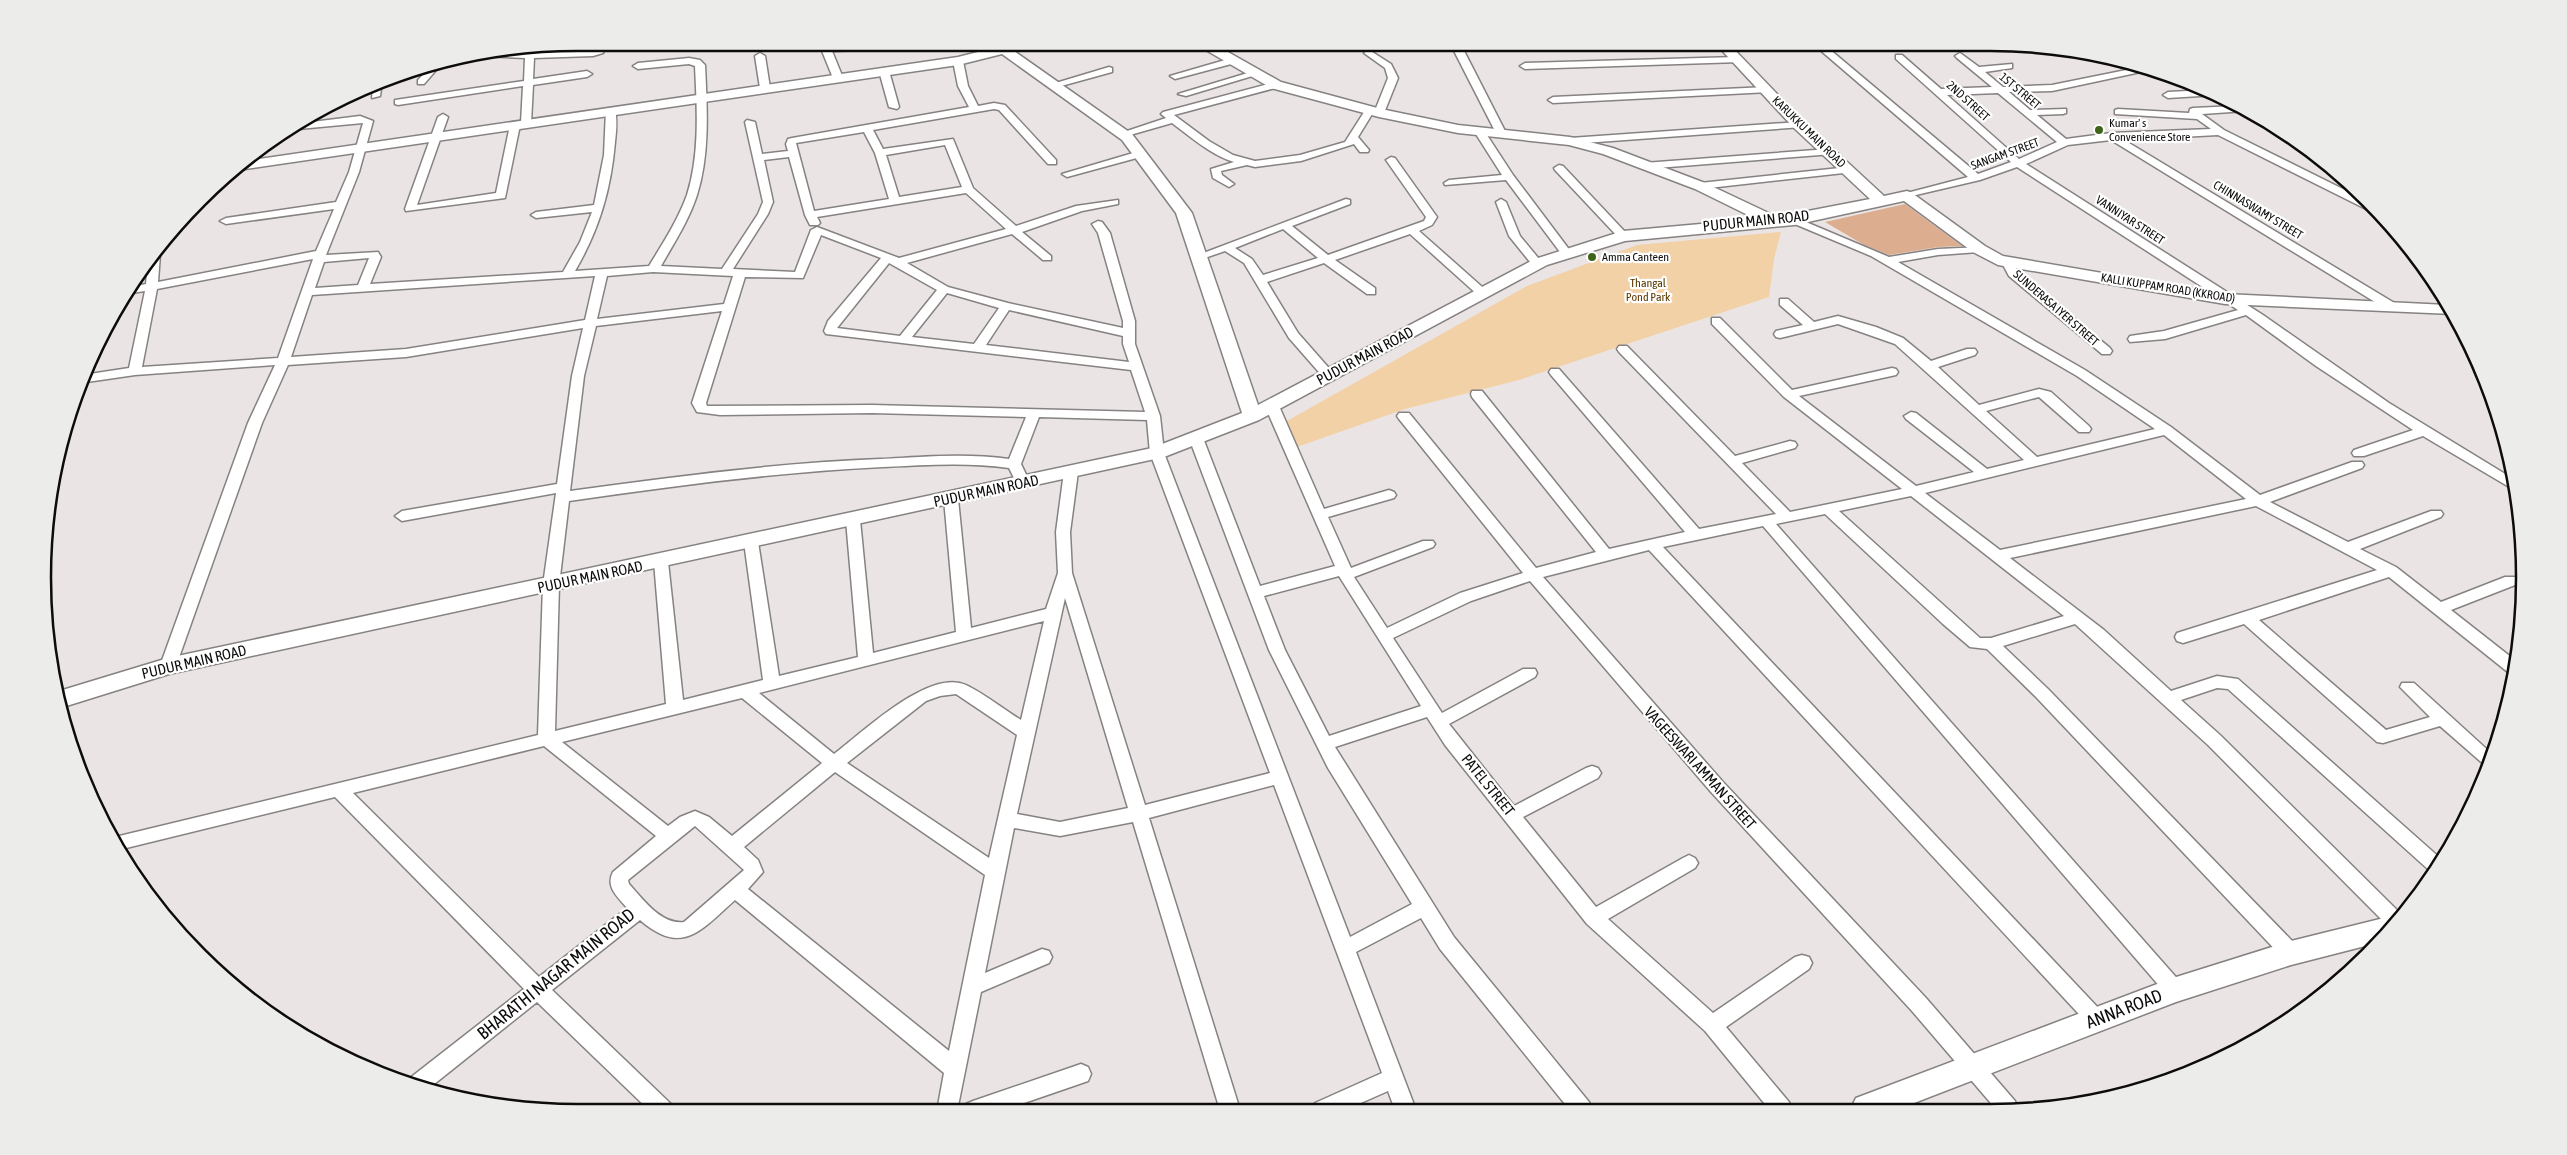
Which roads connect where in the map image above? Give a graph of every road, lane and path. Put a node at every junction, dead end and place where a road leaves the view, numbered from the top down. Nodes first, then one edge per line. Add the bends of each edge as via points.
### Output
1 (600, 51) edge
2 (827, 51) edge
3 (1000, 51) edge
4 (1005, 51) edge
5 (1217, 51) edge
6 (1460, 51) edge
7 (1729, 51) edge
8 (1828, 51) edge
9 (1368, 53) dead end
10 (530, 54) joint
11 (760, 56) dead end
12 (1960, 56) dead end
13 (1899, 57) dead end
14 (1737, 60) junction
15 (958, 61) junction
16 (1232, 61) junction
17 (638, 66) dead end
18 (1525, 66) dead end
19 (2009, 66) dead end
20 (1109, 70) dead end
21 (1976, 70) junction
22 (2130, 70) edge
23 (884, 71) junction
24 (430, 72) edge
25 (588, 74) dead end
26 (1254, 74) junction
27 (1175, 76) dead end
28 (838, 78) junction
29 (421, 82) dead end
30 (526, 82) junction
31 (1054, 85) junction
32 (1276, 85) junction
33 (765, 88) junction
34 (1766, 90) junction
35 (2000, 90) junction
36 (377, 91) edge
37 (1939, 92) junction
38 (2196, 93) edge
39 (1183, 94) dead end
40 (376, 96) dead end
41 (702, 97) junction
42 (1553, 100) dead end
43 (398, 102) dead end
44 (894, 107) dead end
45 (975, 109) junction
46 (611, 110) junction
47 (2230, 110) edge
48 (2063, 111) dead end
49 (1374, 112) junction
50 (2118, 112) dead end
51 (2027, 113) junction
52 (2196, 113) junction
53 (443, 117) dead end
54 (1174, 120) junction
55 (750, 122) dead end
56 (522, 124) junction
57 (1799, 125) junction
58 (308, 126) edge
59 (867, 128) junction
60 (1479, 131) junction
61 (2220, 132) junction
62 (1501, 133) junction
63 (1123, 134) junction
64 (438, 136) junction
65 (2111, 136) junction
66 (1354, 138) junction
67 (1570, 141) junction
68 (2064, 143) junction
69 (361, 148) junction
70 (1364, 150) dead end
71 (1829, 152) junction
72 (794, 153) junction
73 (880, 153) junction
74 (1140, 154) junction
75 (758, 158) junction
76 (1391, 160) dead end
77 (1052, 162) dead end
78 (1247, 162) junction
79 (252, 164) edge
80 (2019, 164) junction
81 (1644, 166) junction
82 (1559, 168) dead end
83 (1849, 170) junction
84 (1067, 174) dead end
85 (1509, 177) junction
86 (1976, 178) junction
87 (1450, 183) dead end
88 (1229, 184) dead end
89 (1700, 186) junction
90 (968, 189) junction
91 (1907, 196) junction
92 (2357, 200) edge
93 (894, 201) junction
94 (1881, 201) junction
95 (1114, 202) dead end
96 (1346, 202) dead end
97 (1501, 202) dead end
98 (340, 206) junction
99 (598, 208) junction
100 (536, 215) dead end
101 (810, 215) junction
102 (1794, 220) junction
103 (226, 221) dead end
104 (1772, 221) junction
105 (1098, 224) dead end
106 (1284, 225) junction
107 (817, 230) junction
108 (1016, 230) junction
109 (1412, 230) junction
110 (1624, 236) junction
111 (1226, 247) junction
112 (1979, 250) junction
113 (1567, 254) junction
114 (320, 256) junction
115 (1199, 257) junction
116 (1047, 258) dead end
117 (1326, 259) junction
118 (894, 260) junction
119 (1887, 261) junction
120 (2008, 263) junction
121 (1538, 264) junction
122 (153, 266) edge
123 (653, 269) junction
124 (726, 271) junction
125 (602, 273) junction
126 (740, 273) junction
127 (567, 274) junction
128 (1260, 280) junction
129 (152, 286) junction
130 (944, 289) junction
131 (137, 290) edge
132 (362, 290) junction
133 (1371, 291) dead end
134 (307, 292) junction
135 (1483, 293) junction
136 (2225, 298) junction
137 (1784, 302) dead end
138 (1006, 306) junction
139 (729, 307) junction
140 (2392, 307) junction
141 (2442, 310) edge
142 (2246, 311) junction
143 (1716, 321) dead end
144 (591, 323) junction
145 (1812, 326) junction
146 (1128, 333) junction
147 (1780, 334) dead end
148 (904, 339) junction
149 (2134, 339) dead end
150 (978, 348) junction
151 (1623, 349) dead end
152 (2106, 351) dead end
153 (1971, 352) dead end
154 (283, 361) junction
155 (1929, 366) junction
156 (1138, 367) junction
157 (135, 371) junction
158 (1555, 372) dead end
159 (1892, 372) dead end
160 (1329, 375) junction
161 (90, 378) edge
162 (1477, 394) dead end
163 (1790, 394) junction
164 (1272, 406) junction
165 (1977, 409) junction
166 (1034, 412) junction
167 (1153, 416) junction
168 (1252, 416) junction
169 (1404, 416) dead end
170 (1911, 416) dead end
171 (2084, 429) dead end
172 (2166, 430) junction
173 (2423, 431) junction
174 (1196, 438) junction
175 (1790, 445) dead end
176 (1157, 453) junction
177 (1734, 461) junction
178 (2034, 462) junction
179 (1014, 464) junction
180 (1070, 472) junction
181 (1986, 475) junction
182 (1023, 483) junction
183 (2507, 483) edge
184 (1914, 491) junction
185 (563, 492) junction
186 (1389, 495) dead end
187 (951, 499) junction
188 (2258, 501) junction
189 (1829, 510) junction
190 (2436, 514) dead end
191 (1320, 515) junction
192 (402, 516) dead end
193 (1787, 517) junction
194 (853, 520) junction
195 (1766, 521) junction
196 (1695, 534) junction
197 (751, 542) junction
198 (1428, 544) dead end
199 (1652, 544) junction
200 (2348, 548) junction
201 (1606, 555) junction
202 (1997, 556) junction
203 (661, 562) junction
204 (2391, 571) junction
205 (1345, 572) junction
206 (1065, 573) junction
207 (1533, 575) junction
208 (2510, 581) dead end
209 (551, 585) junction
210 (1254, 593) junction
211 (2439, 609) junction
212 (1053, 613) junction
213 (2076, 618) junction
214 (2247, 618) junction
215 (964, 636) junction
216 (1384, 636) junction
217 (2183, 637) dead end
218 (1991, 644) junction
219 (866, 661) junction
220 (2508, 663) edge
221 (168, 666) junction
222 (1529, 673) dead end
223 (772, 684) junction
224 (2408, 687) dead end
225 (745, 691) junction
226 (65, 698) edge
227 (2168, 698) junction
228 (675, 707) junction
229 (1435, 715) junction
230 (2443, 719) junction
231 (1026, 732) junction
232 (546, 738) junction
233 (1325, 744) junction
234 (2484, 757) edge
235 (834, 763) junction
236 (1592, 773) dead end
237 (1279, 777) junction
238 (338, 789) junction
239 (1140, 813) junction
240 (1512, 815) junction
241 (1007, 820) junction
242 (668, 836) junction
243 (123, 842) edge
244 (732, 847) junction
245 (2432, 862) edge
246 (1689, 863) dead end
247 (996, 872) junction
248 (736, 890) junction
249 (1424, 907) junction
250 (640, 909) junction
251 (2391, 916) edge
252 (1594, 918) junction
253 (2378, 931) edge
254 (1344, 949) junction
255 (2291, 953) junction
256 (1042, 957) dead end
257 (1802, 963) dead end
258 (972, 986) junction
259 (538, 990) junction
260 (2175, 990) junction
261 (2096, 1019) junction
262 (1712, 1025) junction
263 (1975, 1066) junction
264 (956, 1069) junction
265 (1080, 1074) dead end
266 (1394, 1078) junction
267 (423, 1080) edge
268 (657, 1104) edge
269 (948, 1104) edge
270 (993, 1104) edge
271 (1228, 1104) edge
272 (1336, 1104) edge
273 (1404, 1104) edge
274 (1578, 1104) edge
275 (1778, 1104) edge
276 (1876, 1104) edge
277 (2005, 1104) edge

1 - 10 street
2 - 28 street
3 - 15 street
4 - 31 street
5 - 16 street
6 - 62 street
7 - 14 street, KARUKKU MAIN ROAD
8 - 86 street
9 - 49 street via 1386,62 1393,71 1393,80
10 - 30 street
11 - 33 street
12 - 21 street, 1ST STREET
13 - 37 street, 2ND STREET
14 - 18 street
14 - 34 street, KARUKKU MAIN ROAD
15 - 23 street
15 - 45 street via 963,86
16 - 26 street
16 - 27 street
17 - 41 street via 698,62
19 - 21 street
20 - 31 street
21 - 35 street, 1ST STREET
22 - 35 street via 2052,88
23 - 28 street
23 - 44 street
24 - 29 street
25 - 30 street
26 - 32 street
26 - 39 street
28 - 33 street
30 - 43 street
30 - 56 street
31 - 63 street
32 - 49 street
32 - 54 street via 1166,114
33 - 41 street
34 - 42 street
34 - 57 street, KARUKKU MAIN ROAD
35 - 37 street
35 - 51 street, 1ST STREET
36 - 40 street
37 - 80 street, 2ND STREET
38 - 52 street via 2165,94
41 - 46 street
41 - 123 street via 693,194
45 - 59 street
45 - 77 street via 994,106 1007,110
46 - 56 street
46 - 99 street via 612,131
47 - 52 street
48 - 51 street
49 - 60 street
49 - 66 street
50 - 52 street
51 - 68 street, 1ST STREET
52 - 61 street
53 - 64 street
54 - 63 street
54 - 78 street via 1229,157
55 - 75 street
56 - 64 street
56 - 64 street via 514,130 501,196 410,209
57 - 67 street
57 - 71 street, KARUKKU MAIN ROAD
58 - 69 street via 365,119 368,121
59 - 72 street via 792,141
59 - 73 street
60 - 62 street
60 - 85 street
61 - 65 street, SANGAM STREET
61 - 92 street
62 - 67 street
63 - 74 street
64 - 69 street
65 - 68 street, SANGAM STREET
65 - 140 street, CHINNASWAMY STREET
66 - 70 street
66 - 78 street via 1349,144 1301,158 1254,164
67 - 81 street
68 - 80 street, SANGAM STREET
69 - 79 street
69 - 98 street
71 - 81 street
71 - 83 street, KARUKKU MAIN ROAD
72 - 75 street
72 - 101 street
73 - 90 street via 949,141
73 - 93 street
74 - 84 street
74 - 115 street via 1184,213
75 - 124 street via 768,202
76 - 109 street via 1432,217 1428,223
78 - 88 street via 1216,169 1217,176
80 - 86 street, SANGAM STREET
80 - 136 street, VANNIYAR STREET
81 - 89 street
82 - 110 street
83 - 89 street
83 - 94 street, KARUKKU MAIN ROAD
85 - 87 street
85 - 113 street
86 - 91 street, SANGAM STREET
89 - 104 street
90 - 93 street
90 - 108 street
91 - 94 street
91 - 112 street, KALLI KUPPAM ROAD (KKROAD)
93 - 101 street
94 - 102 street, PUDUR MAIN ROAD
95 - 108 street via 1080,208
96 - 106 street
97 - 121 street via 1508,226
98 - 103 street
98 - 114 street
99 - 100 street
99 - 127 street via 590,231
101 - 107 street
102 - 104 street, PUDUR MAIN ROAD
102 - 119 street
104 - 110 street, PUDUR MAIN ROAD
105 - 146 street via 1104,233 1129,321
106 - 111 street
106 - 117 street
107 - 118 street
107 - 126 street via 799,276
108 - 116 street
108 - 118 street
109 - 117 street
109 - 135 street
110 - 113 street, PUDUR MAIN ROAD
111 - 115 street
111 - 128 street via 1248,261
112 - 119 street via 1938,252
112 - 120 street, KALLI KUPPAM ROAD (KKROAD)
113 - 121 street, PUDUR MAIN ROAD
114 - 129 street
114 - 132 street via 374,254
114 - 134 street
115 - 168 street
117 - 128 street
117 - 133 street
118 - 130 street
118 - 148 street via 832,324 830,331
119 - 172 street via 2081,373
120 - 136 street, KALLI KUPPAM ROAD (KKROAD)
120 - 152 street, SUNDERASA IYER STREET via 2013,274
121 - 135 street, PUDUR MAIN ROAD
122 - 129 street
123 - 124 street
123 - 125 street
124 - 126 street
125 - 127 street
125 - 144 street
126 - 139 street
127 - 132 street
128 - 160 street via 1292,334
129 - 131 street
129 - 157 street
130 - 138 street
130 - 148 street
132 - 134 street
134 - 154 street
135 - 160 street, PUDUR MAIN ROAD
136 - 140 street, KALLI KUPPAM ROAD (KKROAD)
136 - 142 street, VANNIYAR STREET
137 - 145 street
138 - 146 street
138 - 150 street
139 - 144 street
139 - 166 street via 699,403 702,408 720,411
140 - 141 street, KALLI KUPPAM ROAD (KKROAD)
142 - 149 street via 2165,334
142 - 173 street, VANNIYAR STREET
143 - 163 street
144 - 154 street via 406,353
144 - 185 street via 578,376
145 - 147 street
145 - 155 street via 1838,320 1872,330 1902,343
146 - 156 street via 1128,344
148 - 150 street
150 - 156 street
151 - 177 street
153 - 155 street
154 - 157 street
154 - 221 street via 255,423
155 - 165 street
156 - 167 street
157 - 161 street
158 - 196 street
159 - 163 street
160 - 164 street, PUDUR MAIN ROAD
162 - 201 street
163 - 184 street
164 - 168 street, PUDUR MAIN ROAD
164 - 191 street, PATEL STREET
165 - 171 street via 2039,394 2046,396
165 - 178 street
166 - 167 street
166 - 179 street
167 - 176 street
168 - 174 street, PUDUR MAIN ROAD
169 - 207 street, VAGEESWARI AMMAN STREET
170 - 181 street
172 - 178 street
172 - 188 street
173 - 183 street, VANNIYAR STREET
173 - 188 street
174 - 176 street, PUDUR MAIN ROAD
174 - 210 street
175 - 177 street
176 - 180 street, PUDUR MAIN ROAD
176 - 237 street
177 - 193 street
178 - 181 street
179 - 182 street
179 - 185 street via 976,459 811,466
180 - 182 street, PUDUR MAIN ROAD
180 - 206 street via 1063,532
181 - 184 street
182 - 187 street, PUDUR MAIN ROAD
184 - 189 street
184 - 202 street
185 - 192 street
185 - 209 street
186 - 191 street
187 - 194 street, PUDUR MAIN ROAD
187 - 215 street
188 - 200 street
188 - 202 street
189 - 193 street
189 - 218 street via 1948,620 1976,643
190 - 200 street
191 - 205 street, PATEL STREET
193 - 195 street
194 - 197 street, PUDUR MAIN ROAD
194 - 219 street
195 - 196 street
195 - 260 street
196 - 199 street
197 - 203 street, PUDUR MAIN ROAD
197 - 223 street
198 - 205 street
199 - 201 street
199 - 261 street
200 - 204 street
201 - 207 street
202 - 213 street
203 - 209 street, PUDUR MAIN ROAD
203 - 228 street
204 - 211 street
204 - 214 street
205 - 210 street
205 - 216 street, PATEL STREET
206 - 212 street
206 - 239 street
207 - 216 street via 1494,587
207 - 263 street, VAGEESWARI AMMAN STREET via 1756,831
208 - 211 street
209 - 221 street, PUDUR MAIN ROAD
209 - 232 street
210 - 233 street via 1277,650
211 - 220 street
212 - 215 street
212 - 231 street
213 - 218 street
213 - 227 street
214 - 217 street
214 - 230 street via 2383,737
215 - 219 street
216 - 229 street, PATEL STREET
218 - 255 street
219 - 223 street
221 - 226 street, PUDUR MAIN ROAD
222 - 229 street
223 - 225 street
224 - 230 street
225 - 228 street
225 - 235 street
227 - 245 street via 2224,681 2239,687
227 - 251 street
228 - 232 street
229 - 233 street
229 - 240 street, PATEL STREET via 1451,740
230 - 234 street
231 - 235 street via 953,688 920,696
231 - 241 street
232 - 238 street
232 - 242 street
233 - 249 street
235 - 244 street
235 - 247 street
236 - 240 street
237 - 239 street
237 - 254 street
238 - 243 street
238 - 259 street
239 - 241 street via 1060,829
239 - 271 street
240 - 252 street, PATEL STREET
241 - 247 street
242 - 244 street, BHARATHI NAGAR MAIN ROAD via 695,818
242 - 250 street, BHARATHI NAGAR MAIN ROAD via 619,877 620,887
244 - 248 street via 752,865 754,872
246 - 252 street
247 - 258 street
248 - 250 street via 689,929 676,933 666,930
248 - 264 street
249 - 254 street
249 - 274 street via 1447,942
250 - 259 street, BHARATHI NAGAR MAIN ROAD
252 - 262 street, PATEL STREET
253 - 255 street, ANNA ROAD
254 - 266 street
255 - 260 street, ANNA ROAD
256 - 258 street
257 - 262 street
258 - 264 street
259 - 267 street, BHARATHI NAGAR MAIN ROAD
259 - 268 street
260 - 261 street, ANNA ROAD
261 - 263 street, ANNA ROAD
262 - 275 street, PATEL STREET
263 - 276 street, ANNA ROAD
263 - 277 street, VAGEESWARI AMMAN STREET
264 - 269 street
265 - 270 street
266 - 272 street
266 - 273 street

